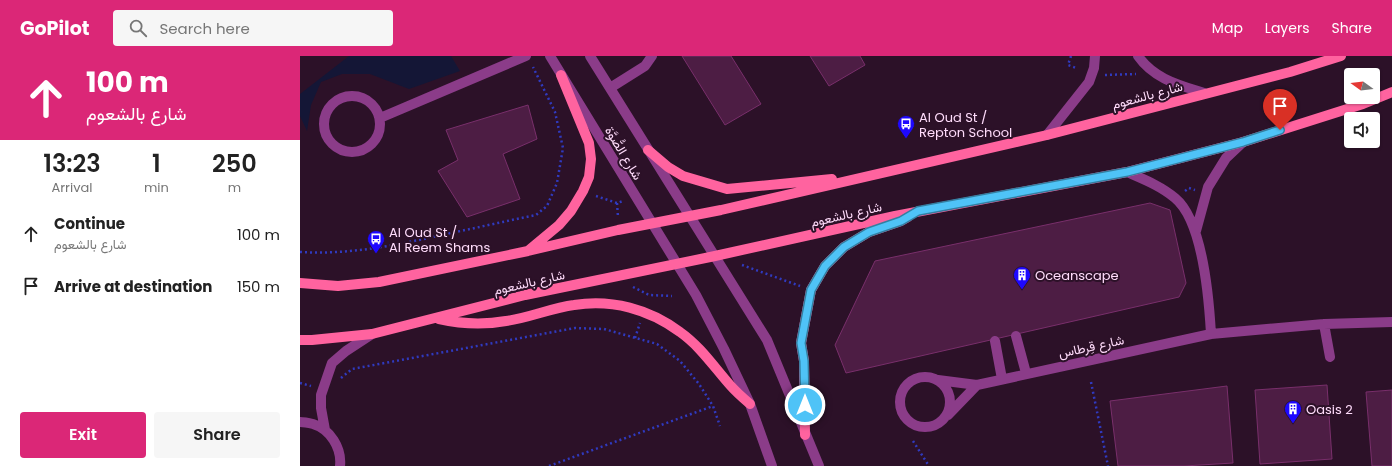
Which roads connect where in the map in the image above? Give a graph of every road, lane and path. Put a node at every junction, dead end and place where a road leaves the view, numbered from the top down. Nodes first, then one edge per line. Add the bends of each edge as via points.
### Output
1 (550, 56) edge
2 (590, 56) edge
3 (652, 56) edge
4 (1071, 56) edge
5 (1095, 56) edge
6 (1138, 56) edge
7 (1341, 56) edge
8 (529, 60) edge
9 (1076, 68) dead end
10 (1140, 74) dead end
11 (561, 75) junction
12 (1101, 75) dead end
13 (610, 88) junction
14 (1392, 92) edge
15 (1204, 93) junction
16 (380, 118) junction
17 (1047, 135) junction
18 (1243, 142) junction
19 (648, 150) junction
20 (1127, 172) junction
21 (868, 176) junction
22 (1199, 191) dead end
23 (593, 195) dead end
24 (1180, 195) dead end
25 (623, 201) dead end
26 (617, 203) junction
27 (918, 211) junction
28 (690, 216) junction
29 (618, 218) dead end
30 (651, 223) junction
31 (1196, 231) junction
32 (528, 251) junction
33 (300, 252) edge
34 (715, 256) junction
35 (677, 264) junction
36 (742, 265) dead end
37 (300, 283) edge
38 (631, 286) dead end
39 (801, 286) dead end
40 (672, 296) dead end
41 (435, 319) junction
42 (1392, 322) edge
43 (641, 323) dead end
44 (1324, 324) junction
45 (372, 334) junction
46 (1210, 334) junction
47 (1016, 336) dead end
48 (635, 338) junction
49 (300, 340) edge
50 (994, 341) dead end
51 (1330, 357) dead end
52 (1026, 374) junction
53 (340, 379) dead end
54 (1002, 379) junction
55 (938, 380) junction
56 (1091, 382) dead end
57 (300, 383) edge
58 (977, 385) junction
59 (313, 386) dead end
60 (750, 404) junction
61 (713, 406) junction
62 (946, 416) junction
63 (300, 422) edge
64 (720, 426) dead end
65 (325, 430) junction
66 (805, 435) junction
67 (913, 441) dead end
68 (818, 464) edge
69 (340, 466) edge
70 (549, 466) edge
71 (772, 466) edge
72 (929, 466) edge
73 (1108, 466) edge

1 - 11 street, شارع الصُّوَّة
2 - 13 street, شارع الصُّوَّة
3 - 13 street via 645,66
4 - 9 path via 1068,65
5 - 17 street via 1089,82
6 - 15 street via 1153,73
7 - 15 main road, شارع بالشعوم via 1290,72
8 - 16 street
8 - 33 path via 555,112 563,148 557,183 547,206 536,215 407,243 359,250
10 - 12 path
11 - 30 street, شارع الصُّوَّة
11 - 32 main road via 589,143 592,159 589,177 571,212
13 - 19 street, شارع الصُّوَّة
14 - 18 main road, شارع بالشعوم via 1363,104
15 - 17 main road, شارع بالشعوم
16 - 16 street via 374,106 364,98 346,96 330,105 324,122 325,131 334,146 343,151 362,151 377,138
17 - 21 main road, شارع بالشعوم
18 - 20 main road, شارع بالشعوم
18 - 31 street via 1226,158 1208,187
19 - 21 main road via 668,168 683,176 727,189
19 - 28 street, شارع الصُّوَّة
20 - 27 main road, شارع بالشعوم
20 - 31 street via 1176,198
21 - 28 main road, شارع بالشعوم
22 - 24 path via 1189,188
23 - 26 path
25 - 26 path
26 - 29 path
27 - 34 main road, شارع بالشعوم
27 - 66 main road via 901,221 869,232 844,247 825,266 811,290 801,343 804,361
28 - 30 main road, شارع بالشعوم
28 - 34 street, شارع الصُّوَّة
30 - 32 main road, شارع بالشعوم
30 - 35 street, شارع الصُّوَّة
31 - 46 street via 1209,295
32 - 37 main road, شارع بالشعوم via 379,282 338,286
34 - 35 main road, شارع بالشعوم
34 - 66 street, شارع الصُّوَّة via 767,340
35 - 41 main road, شارع بالشعوم via 525,295
35 - 60 street, شارع الصُّوَّة via 696,295
36 - 39 path
38 - 40 path via 649,295
41 - 45 main road, شارع بالشعوم
41 - 60 main road via 488,323 523,318 573,305 621,305 644,312 681,332
42 - 44 street, شارع قِرطاس
43 - 48 path
44 - 46 street, شارع قِرطاس
44 - 51 street
45 - 49 main road, شارع بالشعوم
45 - 65 street via 332,363 322,395 321,408
46 - 52 street, شارع قِرطاس
47 - 52 street
48 - 53 path via 604,329 575,328 352,369
48 - 61 path via 657,344 680,361
50 - 54 street
52 - 54 street, شارع قِرطاس
54 - 58 street, شارع قِرطاس
55 - 58 street, شارع قِرطاس
55 - 62 street via 949,392 950,408
55 - 62 street via 930,377 913,379 902,391 900,408 909,422 925,428 933,426
56 - 73 path
57 - 59 path
58 - 62 street
60 - 71 street, شارع الصُّوَّة
61 - 64 path
61 - 70 path
63 - 65 street via 313,424
65 - 69 street via 334,439 339,451
66 - 68 street, شارع الصُّوَّة
67 - 72 path

